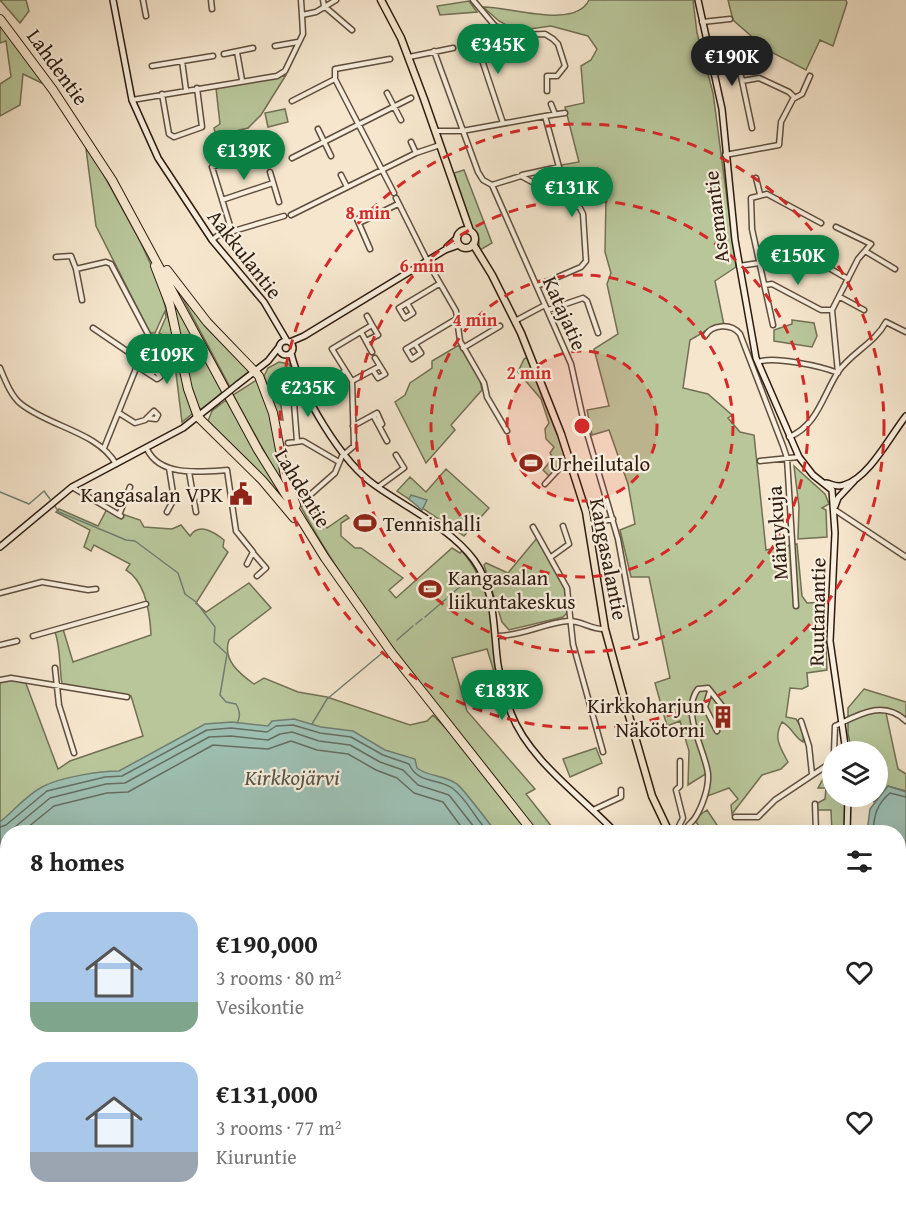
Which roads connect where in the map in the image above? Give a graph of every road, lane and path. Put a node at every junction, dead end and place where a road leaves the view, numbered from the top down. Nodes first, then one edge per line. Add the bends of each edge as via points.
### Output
1 (113, 0) edge
2 (143, 0) edge
3 (211, 0) edge
4 (302, 0) edge
5 (323, 0) edge
6 (336, 0) edge
7 (381, 0) edge
8 (472, 0) edge
9 (698, 0) edge
10 (324, 6) junction
11 (212, 9) dead end
12 (302, 15) junction
13 (146, 16) dead end
14 (0, 19) edge
15 (730, 19) dead end
16 (701, 22) junction
17 (352, 30) dead end
18 (470, 37) dead end
19 (298, 42) junction
20 (734, 43) dead end
21 (275, 46) dead end
22 (253, 48) dead end
23 (453, 48) dead end
24 (237, 51) junction
25 (434, 51) junction
26 (224, 54) dead end
27 (213, 56) dead end
28 (408, 57) junction
29 (390, 59) dead end
30 (182, 61) junction
31 (152, 66) dead end
32 (810, 76) dead end
33 (335, 79) junction
34 (242, 80) junction
35 (742, 81) junction
36 (197, 88) junction
37 (186, 90) junction
38 (547, 91) dead end
39 (387, 93) dead end
40 (162, 94) junction
41 (794, 97) junction
42 (411, 98) dead end
43 (132, 100) junction
44 (292, 101) dead end
45 (551, 104) dead end
46 (394, 108) junction
47 (565, 113) dead end
48 (555, 114) junction
49 (545, 116) junction
50 (401, 120) dead end
51 (503, 123) junction
52 (359, 125) junction
53 (752, 128) dead end
54 (318, 129) dead end
55 (435, 131) junction
56 (462, 131) junction
57 (258, 134) dead end
58 (325, 142) junction
59 (411, 142) dead end
60 (440, 145) junction
61 (263, 150) junction
62 (416, 153) junction
63 (725, 155) junction
64 (331, 156) dead end
65 (292, 158) dead end
66 (268, 165) dead end
67 (382, 170) junction
68 (270, 172) dead end
69 (341, 175) dead end
70 (521, 176) junction
71 (756, 178) dead end
72 (273, 183) junction
73 (492, 185) junction
74 (347, 188) junction
75 (760, 194) junction
76 (222, 200) junction
77 (279, 202) dead end
78 (398, 204) junction
79 (127, 205) junction
80 (463, 211) junction
81 (291, 215) dead end
82 (284, 216) dead end
83 (821, 223) dead end
84 (837, 227) dead end
85 (462, 231) junction
86 (470, 231) junction
87 (232, 232) junction
88 (212, 240) junction
89 (458, 241) junction
90 (470, 246) junction
91 (774, 246) dead end
92 (370, 249) dead end
93 (785, 249) dead end
94 (757, 250) junction
95 (865, 250) junction
96 (56, 257) dead end
97 (427, 261) junction
98 (759, 262) junction
99 (739, 266) junction
100 (76, 269) junction
101 (895, 269) dead end
102 (848, 279) junction
103 (440, 284) junction
104 (765, 285) junction
105 (537, 286) junction
106 (840, 297) junction
107 (82, 300) dead end
108 (407, 303) dead end
109 (545, 305) junction
110 (548, 310) junction
111 (832, 310) junction
112 (864, 310) dead end
113 (367, 316) dead end
114 (458, 318) junction
115 (515, 321) junction
116 (372, 325) junction
117 (773, 325) dead end
118 (500, 326) dead end
119 (93, 328) dead end
120 (361, 332) junction
121 (906, 332) edge
122 (598, 333) dead end
123 (304, 336) junction
124 (705, 336) dead end
125 (366, 341) junction
126 (284, 343) junction
127 (415, 344) dead end
128 (463, 348) junction
129 (372, 352) dead end
130 (288, 353) junction
131 (375, 358) dead end
132 (140, 360) junction
133 (268, 361) junction
134 (758, 362) junction
135 (137, 366) junction
136 (380, 366) junction
137 (0, 368) edge
138 (373, 369) junction
139 (256, 371) junction
140 (345, 371) junction
141 (324, 372) dead end
142 (838, 372) junction
143 (150, 374) dead end
144 (352, 381) junction
145 (294, 403) dead end
146 (119, 413) junction
147 (906, 416) edge
148 (198, 417) junction
149 (147, 418) dead end
150 (353, 426) junction
151 (507, 431) dead end
152 (305, 433) dead end
153 (789, 438) junction
154 (297, 441) junction
155 (303, 441) junction
156 (387, 441) dead end
157 (288, 443) dead end
158 (104, 448) junction
159 (147, 449) junction
160 (345, 453) junction
161 (396, 455) dead end
162 (799, 457) junction
163 (569, 458) junction
164 (787, 458) junction
165 (760, 461) dead end
166 (339, 462) junction
167 (116, 464) junction
168 (169, 468) junction
169 (189, 472) junction
170 (854, 480) junction
171 (545, 484) dead end
172 (72, 487) junction
173 (130, 487) dead end
174 (378, 487) junction
175 (836, 491) junction
176 (310, 495) dead end
177 (835, 509) junction
178 (167, 512) dead end
179 (196, 512) dead end
180 (613, 519) junction
181 (589, 524) junction
182 (563, 526) dead end
183 (533, 527) dead end
184 (0, 547) edge
185 (320, 550) junction
186 (253, 552) junction
187 (551, 557) junction
188 (906, 557) edge
189 (247, 564) dead end
190 (257, 576) dead end
191 (96, 589) dead end
192 (0, 592) edge
193 (146, 604) dead end
194 (796, 606) dead end
195 (571, 621) junction
196 (605, 629) junction
197 (33, 636) dead end
198 (497, 636) junction
199 (636, 637) dead end
200 (17, 640) dead end
201 (0, 645) edge
202 (56, 668) dead end
203 (0, 680) edge
204 (59, 687) junction
205 (711, 690) junction
206 (126, 697) dead end
207 (726, 711) dead end
208 (801, 721) dead end
209 (906, 721) edge
210 (841, 723) junction
211 (717, 731) dead end
212 (834, 741) edge
213 (844, 741) edge
214 (603, 752) dead end
215 (74, 753) dead end
216 (680, 761) dead end
217 (822, 768) edge
218 (812, 774) junction
219 (621, 790) dead end
220 (815, 804) dead end
221 (848, 807) edge
222 (593, 810) junction
223 (735, 818) dead end
224 (527, 825) edge
225 (608, 825) edge
226 (666, 825) edge
227 (680, 825) edge
228 (687, 825) edge
229 (816, 825) edge
230 (847, 825) edge

1 - 43 main road, Aakkulantie
2 - 13 street
3 - 11 street
4 - 12 street
5 - 10 street
6 - 10 street
7 - 28 main road
8 - 38 street via 495,26 520,35 545,34 558,44 565,66 557,76 547,76
9 - 16 main road, Asemantie
10 - 12 street
10 - 17 street
12 - 19 street via 303,34
14 - 79 highway, Lahdentie via 59,98
15 - 16 street
16 - 63 main road, Asemantie via 722,109
18 - 51 street via 479,51
19 - 21 street
19 - 34 street via 285,71
20 - 35 street
22 - 24 street
23 - 25 street
24 - 26 street
24 - 34 street
25 - 28 street
25 - 56 street, Katajatie
27 - 30 street
28 - 55 main road
29 - 33 street via 335,69
30 - 31 street
30 - 37 street
32 - 41 street via 802,94
33 - 44 street
33 - 52 street
34 - 36 street
35 - 41 street via 759,78
35 - 53 street
36 - 37 street
36 - 40 street via 202,127 174,137 169,134
37 - 40 street
39 - 46 street
40 - 43 street
41 - 63 street via 781,122 777,147
42 - 46 street
43 - 88 main road, Aakkulantie via 164,170
45 - 48 street
46 - 50 street
46 - 52 street
47 - 48 street
48 - 49 street
49 - 51 street
49 - 70 street via 560,166
51 - 56 street
52 - 58 street
52 - 67 street
54 - 58 street
55 - 56 street
55 - 60 main road
56 - 73 street, Katajatie via 478,172
57 - 61 street
58 - 64 street
58 - 65 street
59 - 62 street
60 - 62 street
60 - 80 main road
61 - 66 street
61 - 76 street via 212,167
62 - 67 street
63 - 99 main road, Asemantie
67 - 74 street
67 - 78 street
68 - 72 street
69 - 74 street
70 - 73 street
70 - 105 street via 580,208 583,214 586,261 581,267
71 - 75 street
72 - 76 street
72 - 77 street
73 - 105 street, Katajatie
74 - 81 street
75 - 83 street via 774,197
75 - 94 street via 751,198 750,203
76 - 87 street
78 - 92 street via 358,221
78 - 97 street
79 - 139 highway via 189,301
79 - 148 highway via 165,292
79 - 185 highway, Lahdentie via 243,422
80 - 85 main road
80 - 86 main road
82 - 87 street
84 - 95 street via 871,243
85 - 86 main road
85 - 89 main road
86 - 90 main road via 474,237
87 - 88 street
88 - 126 main road, Aakkulantie via 255,290
89 - 90 main road
89 - 97 main road
90 - 115 main road, Kangasalantie via 486,264
91 - 94 street
93 - 102 street via 791,246
94 - 98 street
95 - 101 street
95 - 102 street
96 - 100 street via 71,256
97 - 103 street
97 - 123 main road
98 - 99 street
98 - 104 street
99 - 134 main road, Asemantie
100 - 107 street
100 - 132 street via 111,264 151,340
102 - 106 street
103 - 108 street
103 - 114 street
104 - 111 street via 772,284 821,310
104 - 117 street
105 - 109 street, Katajatie
106 - 111 street
106 - 112 street
109 - 110 street, Katajatie
109 - 115 street
110 - 122 street via 583,298
110 - 180 street, Katajatie via 571,364
111 - 142 street
113 - 116 street
114 - 127 street
114 - 128 street
115 - 163 main road, Kangasalantie via 544,385
116 - 120 street
116 - 125 street via 378,335
118 - 128 street
119 - 132 street
120 - 125 street
120 - 140 street via 332,349
121 - 142 street via 886,322
123 - 126 main road
123 - 130 main road
124 - 164 street, Mäntykuja via 710,329 720,326 740,334
125 - 129 street
126 - 130 main road
126 - 130 main road
126 - 133 main road
128 - 151 street
130 - 133 main road
130 - 160 main road via 329,432
131 - 136 street
132 - 135 street
133 - 139 main road
134 - 142 street via 771,359
134 - 153 main road, Asemantie
135 - 143 street
135 - 146 street
136 - 138 street
136 - 138 street via 385,374 378,378
137 - 158 street via 21,404
138 - 144 street
139 - 148 main road, bridge
139 - 185 highway via 273,413 288,486
140 - 141 street via 331,381 326,380
140 - 144 street
142 - 153 street via 806,427
144 - 150 street
145 - 154 street
146 - 149 street via 135,423
146 - 158 street
147 - 170 main road
148 - 159 main road
148 - 185 highway via 273,492
150 - 156 street via 373,415
150 - 160 street via 354,446
152 - 155 street
153 - 162 main road, Asemantie
154 - 155 street
154 - 157 street
155 - 166 street
158 - 167 street
159 - 167 main road
159 - 168 street via 157,464
160 - 166 street
160 - 174 main road via 364,477
161 - 174 street via 404,468
162 - 164 street
162 - 175 main road, Asemantie
163 - 171 street
163 - 181 main road, Kangasalantie
164 - 165 street
164 - 194 street, Mäntykuja
166 - 176 street via 335,473
167 - 172 main road
168 - 169 street
168 - 178 street via 174,499
169 - 179 street
169 - 186 street via 226,470 236,531
170 - 175 main road
170 - 175 main road via 844,493
172 - 173 street via 120,515
172 - 184 main road
174 - 198 main road via 447,534 474,560 491,603
175 - 177 main road, Ruutanantie
177 - 188 street
177 - 210 main road, Ruutanantie via 830,641
180 - 181 street
180 - 199 street, Katajatie
181 - 196 main road, Kangasalantie
182 - 187 street via 569,544
183 - 187 street
185 - 224 highway, Lahdentie via 391,652
186 - 189 street
186 - 190 street via 266,568
187 - 195 street via 567,588
191 - 192 street via 42,582
193 - 197 street
195 - 196 street
195 - 198 street
195 - 214 street via 573,645
196 - 226 main road, Kangasalantie via 648,785
198 - 222 main road via 500,675 520,731 542,760
200 - 201 street
202 - 204 street
203 - 204 street via 11,678
204 - 206 street
204 - 215 street via 59,705
205 - 207 street
205 - 211 street via 705,707
205 - 228 street via 705,687 694,694 697,745 708,773 699,809
208 - 218 street
209 - 210 street via 869,709
210 - 212 street via 835,726
210 - 213 main road, Ruutanantie
216 - 227 street via 680,786 676,790 683,818
217 - 218 street
218 - 223 street via 775,800 759,817
219 - 222 street via 621,797
220 - 229 street
221 - 230 main road
222 - 225 main road

